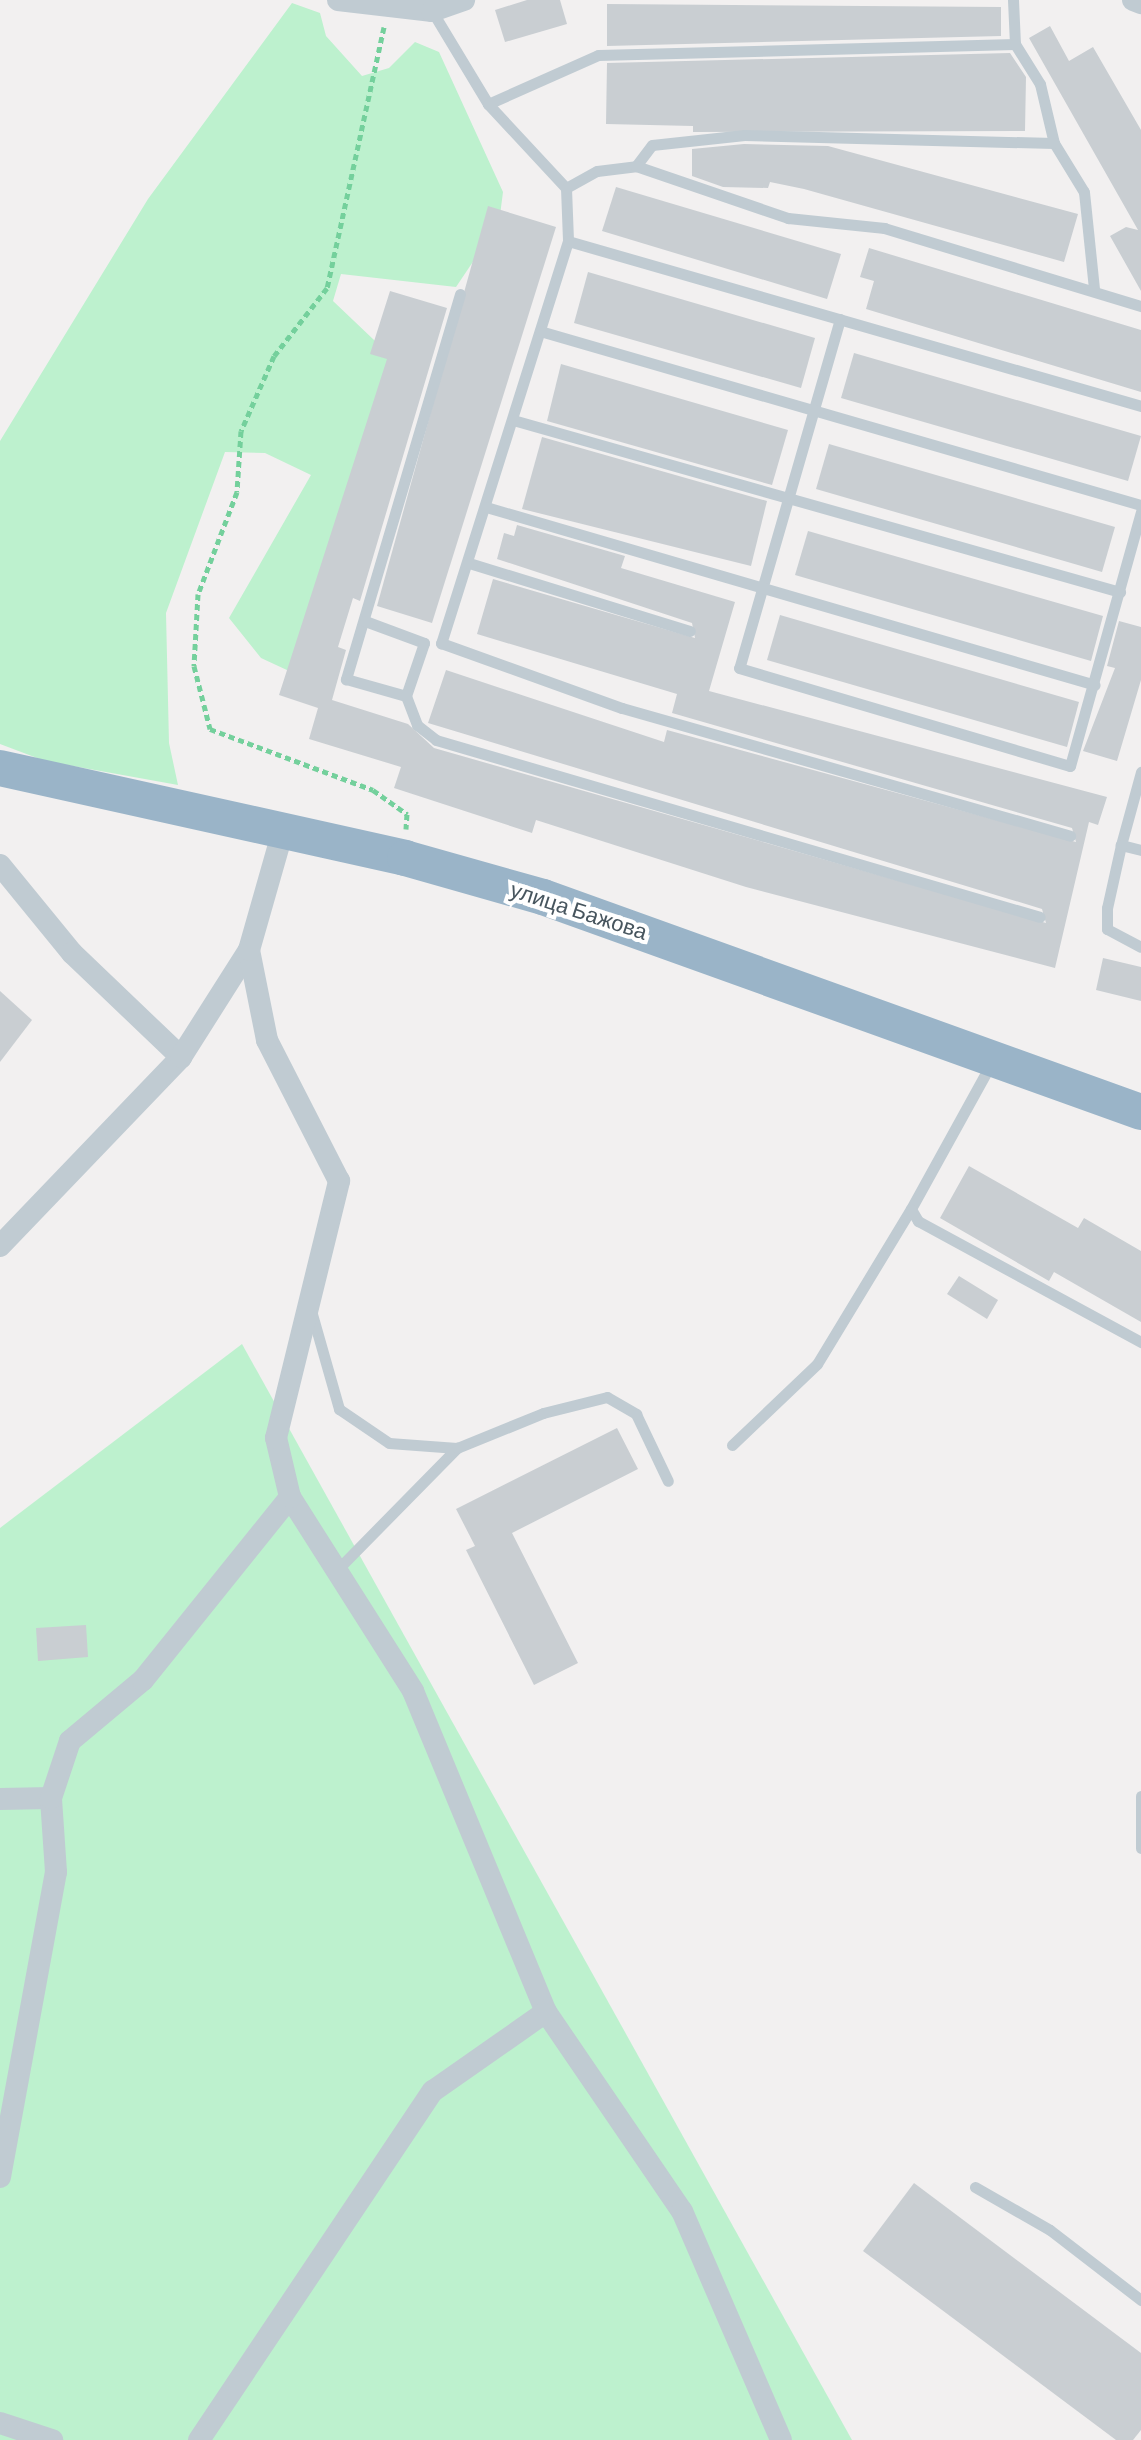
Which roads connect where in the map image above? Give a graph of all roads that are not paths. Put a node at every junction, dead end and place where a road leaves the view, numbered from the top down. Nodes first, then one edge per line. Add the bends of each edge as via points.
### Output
1 (338, 0) edge
2 (464, 0) edge
3 (1013, 0) edge
4 (1133, 0) edge
5 (1141, 3) edge
6 (432, 11) junction
7 (1015, 44) junction
8 (488, 104) junction
9 (1054, 143) junction
10 (636, 166) junction
11 (566, 188) junction
12 (568, 241) junction
13 (1094, 289) junction
14 (460, 294) dead end
15 (1141, 306) edge
16 (840, 319) junction
17 (540, 331) junction
18 (1141, 406) edge
19 (814, 410) junction
20 (513, 420) junction
21 (789, 498) junction
22 (1141, 505) edge
23 (486, 507) junction
24 (1141, 512) edge
25 (469, 563) junction
26 (763, 588) junction
27 (1120, 592) junction
28 (365, 621) junction
29 (690, 631) dead end
30 (424, 643) junction
31 (441, 643) junction
32 (1095, 685) junction
33 (406, 696) junction
34 (0, 768) edge
35 (1141, 772) edge
36 (282, 834) junction
37 (1070, 836) dead end
38 (1121, 845) junction
39 (1141, 850) edge
40 (0, 865) edge
41 (1040, 917) dead end
42 (1141, 947) edge
43 (249, 950) junction
44 (181, 1057) junction
45 (994, 1060) junction
46 (1141, 1112) edge
47 (911, 1209) junction
48 (0, 1246) edge
49 (311, 1312) junction
50 (1141, 1342) edge
51 (732, 1445) dead end
52 (457, 1448) junction
53 (668, 1481) dead end
54 (290, 1497) junction
55 (336, 1572) junction
56 (1141, 1796) edge
57 (51, 1798) junction
58 (0, 1799) edge
59 (1141, 1848) edge
60 (546, 2012) junction
61 (0, 2177) edge
62 (975, 2187) dead end
63 (1141, 2300) edge
64 (0, 2423) edge
65 (52, 2440) edge
66 (199, 2440) edge
67 (781, 2440) edge

1 - 6 street
2 - 6 street
3 - 7 lane
4 - 5 street
6 - 8 lane
7 - 8 lane via 598,55
7 - 9 lane via 1040,84
8 - 11 lane
9 - 10 lane via 744,135 652,145
9 - 13 lane via 1084,192
10 - 11 lane via 597,171
10 - 13 lane via 788,218 884,228
11 - 12 lane
12 - 16 lane
12 - 17 lane
13 - 15 lane
14 - 28 lane
16 - 18 lane
16 - 19 lane
17 - 19 lane
17 - 20 lane
19 - 21 lane
19 - 22 lane
20 - 21 lane
20 - 23 lane
21 - 26 lane
21 - 27 lane
23 - 25 lane
23 - 26 lane
24 - 27 lane
25 - 29 lane
25 - 31 lane
26 - 32 lane
26 - 32 lane via 739,668 1070,766
27 - 32 lane
28 - 30 lane
28 - 33 lane via 346,679
30 - 31 lane
30 - 33 lane
31 - 37 lane via 622,708
33 - 41 lane via 417,725 436,740
34 - 36 highway, улица Бажова
35 - 38 lane
36 - 43 street
36 - 45 highway, улица Бажова via 405,858 723,956
38 - 39 lane
38 - 42 lane via 1107,929
40 - 44 street via 72,953
43 - 44 street
43 - 49 street via 267,1040 339,1181
44 - 48 street
45 - 46 highway, улица Бажова
45 - 47 lane
47 - 50 lane via 918,1221
47 - 51 lane via 817,1364
49 - 52 lane via 339,1409 389,1443
49 - 54 street via 276,1438
52 - 53 lane via 607,1397 636,1414
52 - 55 lane
54 - 55 street
54 - 57 street via 143,1680 70,1741
55 - 60 street via 413,1691
56 - 59 lane
57 - 58 street
57 - 61 street via 56,1872
60 - 66 street via 433,2091
60 - 67 street via 682,2211
62 - 63 lane via 1050,2230
64 - 65 street

